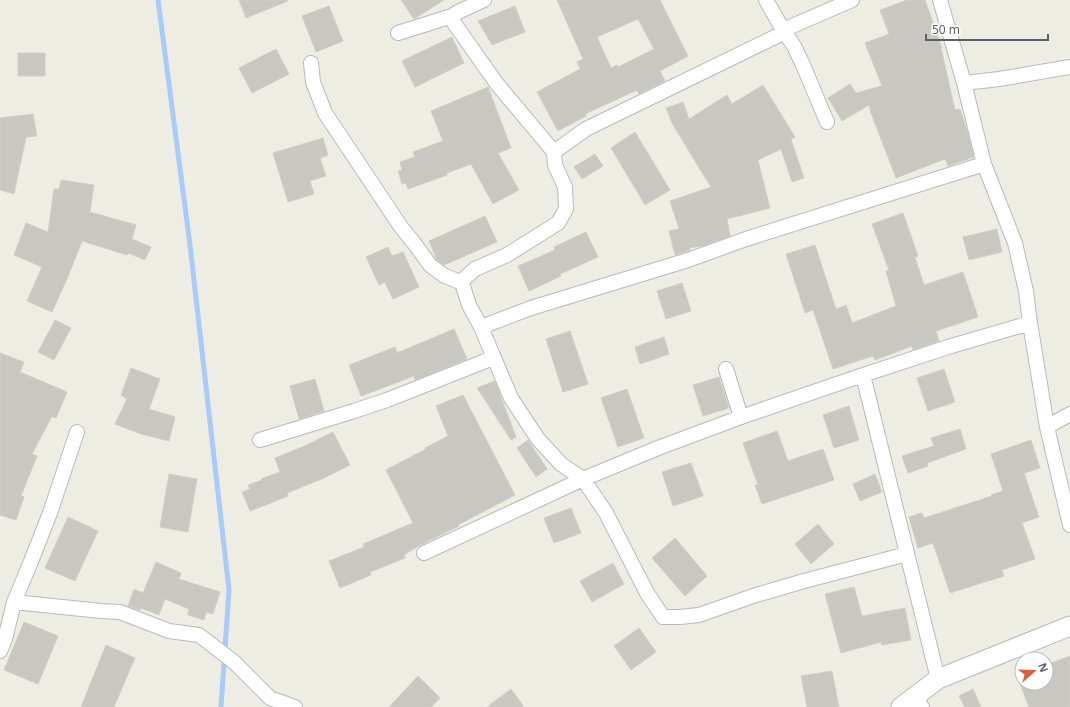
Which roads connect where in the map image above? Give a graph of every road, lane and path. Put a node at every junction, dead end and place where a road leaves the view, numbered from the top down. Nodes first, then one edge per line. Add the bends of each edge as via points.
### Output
1 (484, 0) edge
2 (766, 0) edge
3 (852, 0) edge
4 (940, 0) edge
5 (452, 16) junction
6 (783, 30) junction
7 (398, 33) dead end
8 (311, 63) dead end
9 (1070, 67) edge
10 (964, 83) junction
11 (827, 122) dead end
12 (554, 152) junction
13 (984, 164) junction
14 (462, 283) junction
15 (1030, 323) junction
16 (480, 328) junction
17 (493, 358) junction
18 (726, 369) dead end
19 (863, 374) junction
20 (1070, 414) edge
21 (741, 417) junction
22 (1047, 427) junction
23 (77, 432) dead end
24 (260, 440) dead end
25 (583, 479) junction
26 (1070, 525) edge
27 (424, 553) dead end
28 (908, 554) junction
29 (14, 602) junction
30 (1070, 626) edge
31 (0, 651) edge
32 (938, 679) junction
33 (913, 704) edge
34 (294, 707) edge

1 - 5 street
2 - 6 street
3 - 6 street
4 - 10 street
5 - 7 street
5 - 12 street via 454,23 497,84
6 - 11 street via 804,65
6 - 12 street via 779,35 586,129
8 - 14 street via 313,82 325,113 401,227 430,265 443,275
9 - 10 street
10 - 13 street
12 - 14 street via 555,165 565,187 566,209 558,223 507,255 475,269
13 - 15 street via 1015,243 1026,290
13 - 16 street via 531,308
14 - 16 street
15 - 19 street
15 - 22 street
16 - 17 street
17 - 24 street via 387,400
17 - 25 street via 511,398 538,439 561,464
18 - 21 street
19 - 21 street
19 - 28 street
20 - 22 street
21 - 25 street
22 - 26 street
23 - 29 street via 50,513
25 - 27 street
25 - 28 street via 606,513 647,593 663,617 680,618 698,614 804,581
28 - 32 street
29 - 31 street
29 - 34 street via 120,612 169,631 199,635 234,662 270,698
30 - 32 street
32 - 33 street

